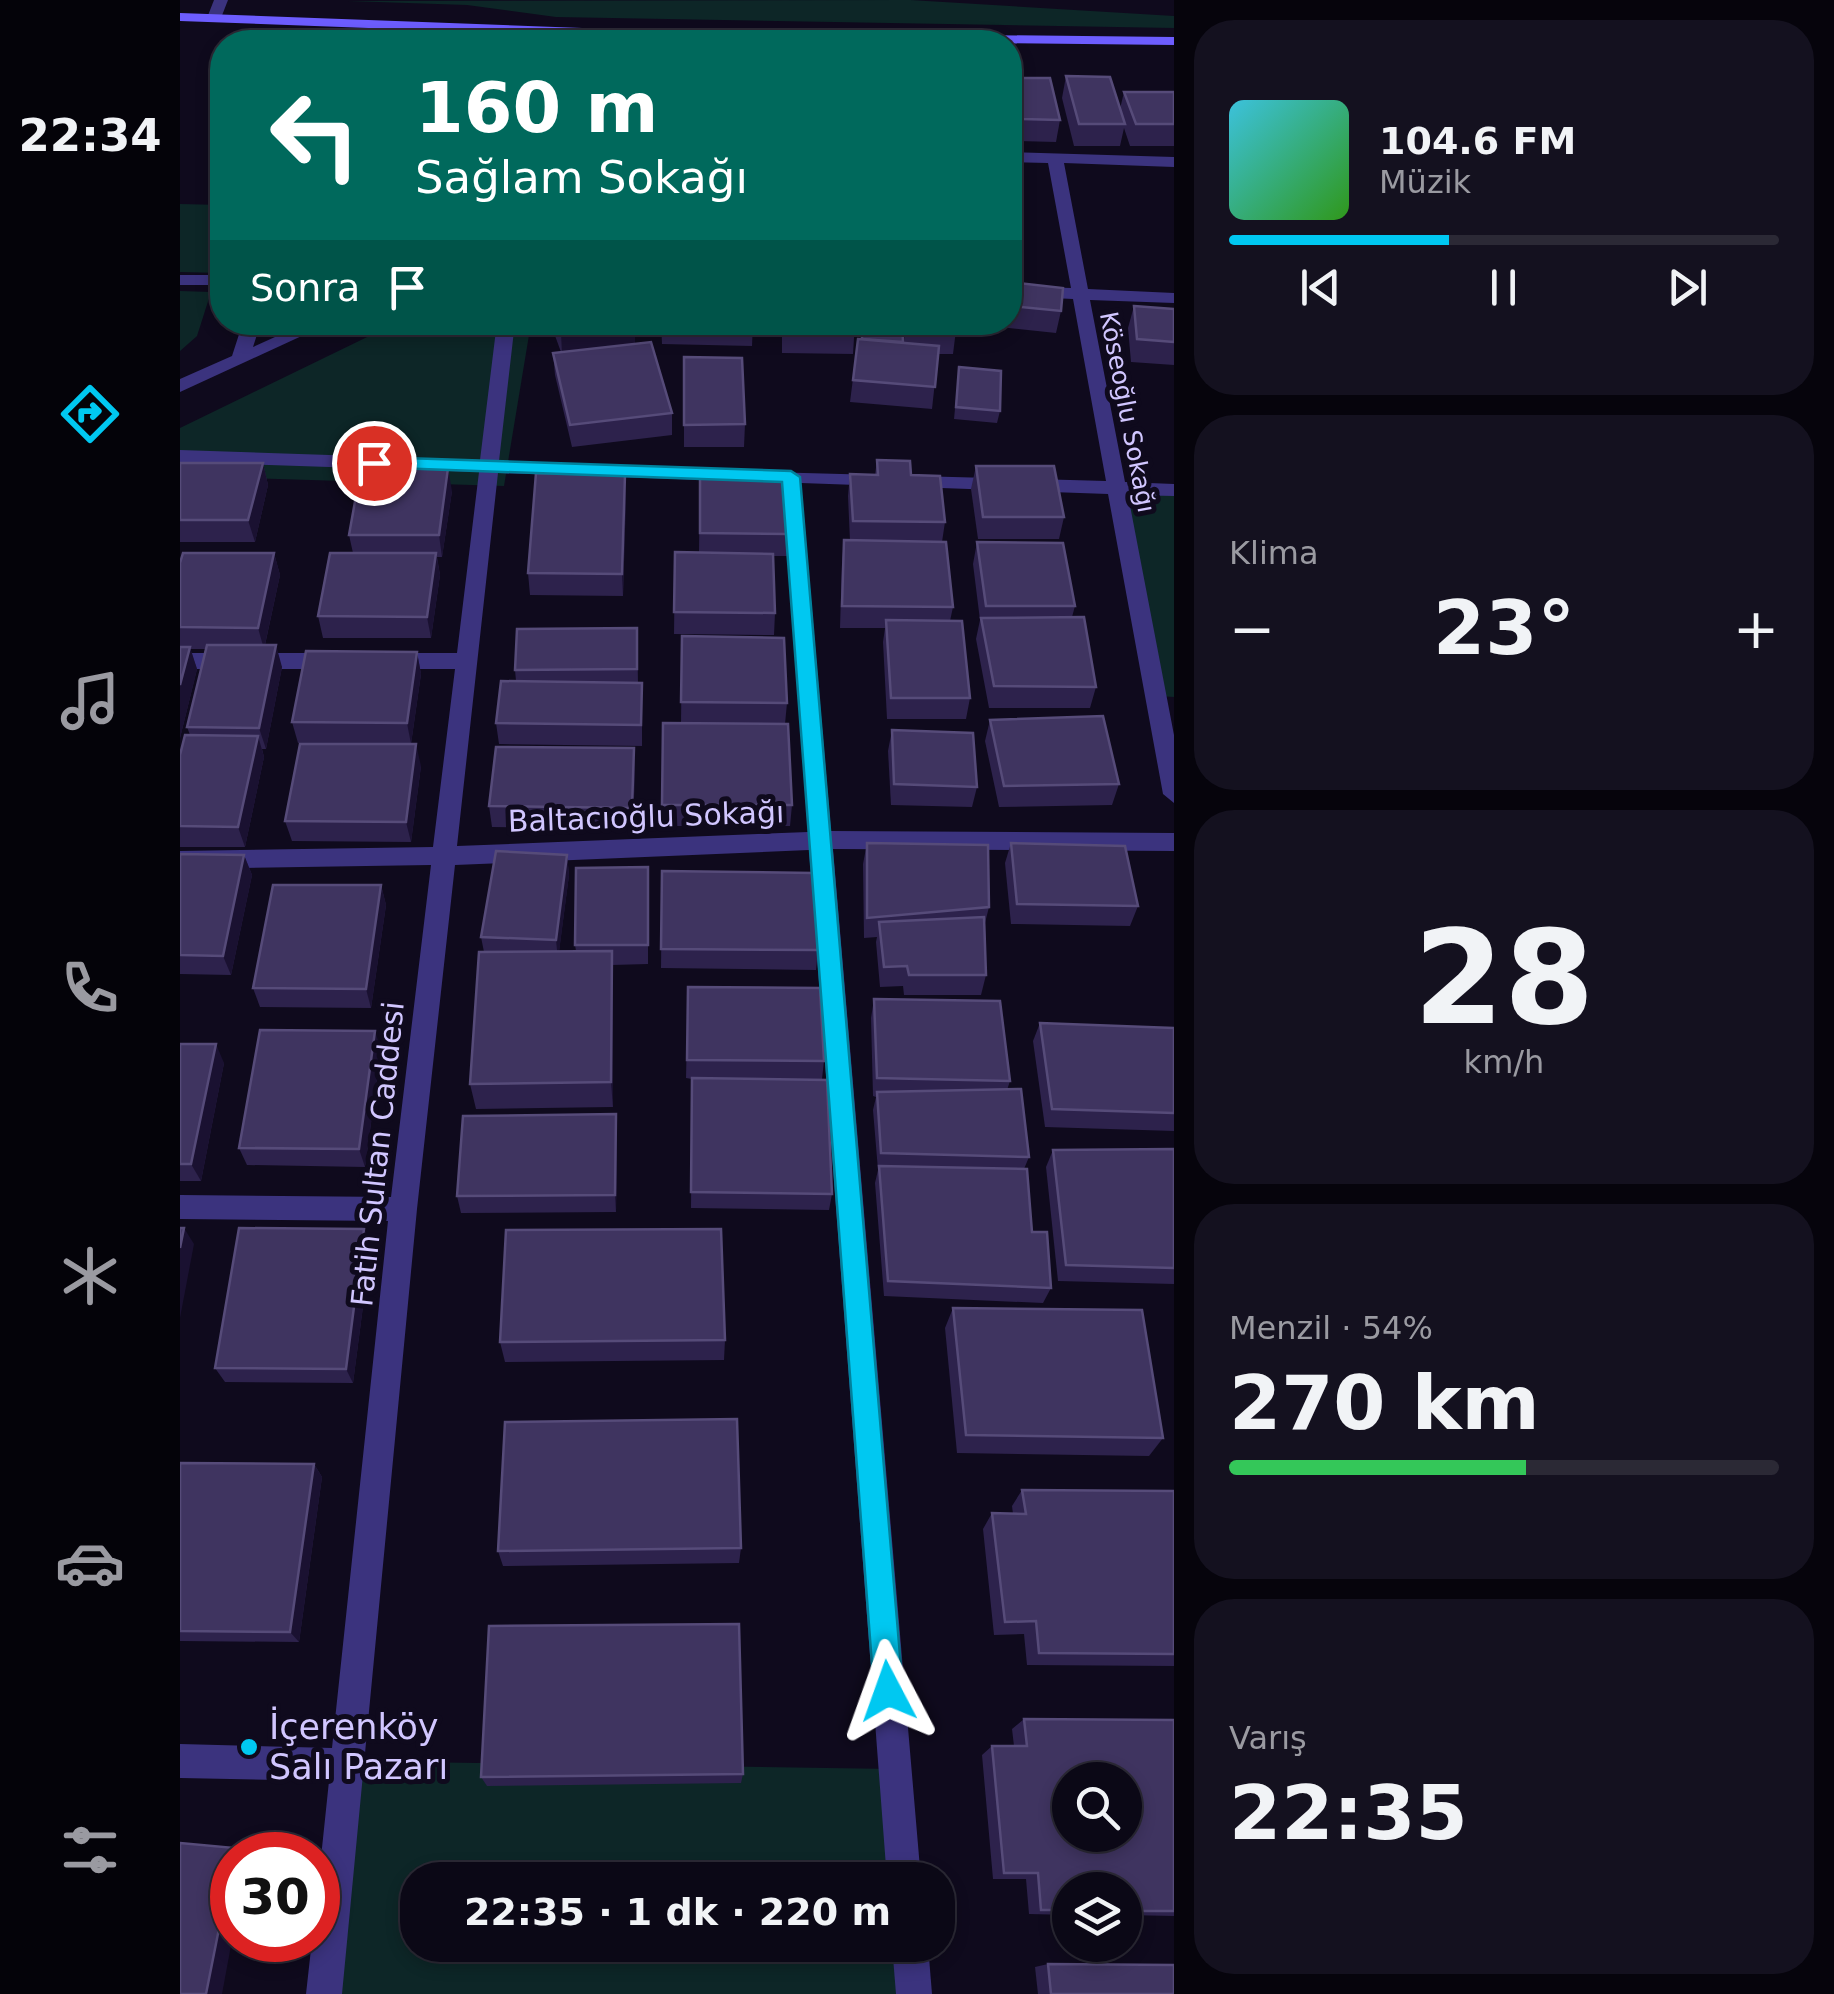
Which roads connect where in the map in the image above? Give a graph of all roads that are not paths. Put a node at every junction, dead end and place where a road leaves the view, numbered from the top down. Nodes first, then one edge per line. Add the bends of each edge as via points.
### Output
1 (221, 0) edge
2 (180, 17) edge
3 (214, 18) junction
4 (531, 30) edge
5 (180, 34) edge
6 (210, 35) edge
7 (1022, 39) edge
8 (1174, 41) edge
9 (1022, 56) edge
10 (1174, 58) edge
11 (1022, 157) edge
12 (1055, 158) junction
13 (1174, 162) edge
14 (180, 280) edge
15 (210, 280) edge
16 (1022, 292) edge
17 (1080, 294) junction
18 (1174, 298) edge
19 (248, 335) edge
20 (292, 335) edge
21 (505, 335) edge
22 (241, 356) junction
23 (180, 386) edge
24 (180, 456) edge
25 (490, 467) junction
26 (791, 477) junction
27 (1117, 488) junction
28 (1174, 490) edge
29 (180, 661) edge
30 (469, 661) junction
31 (1174, 794) edge
32 (823, 840) junction
33 (1174, 842) edge
34 (446, 856) junction
35 (180, 860) edge
36 (180, 1207) edge
37 (403, 1209) junction
38 (180, 1761) edge
39 (349, 1765) junction
40 (903, 1862) edge
41 (911, 1962) edge
42 (324, 1994) edge
43 (914, 1994) edge

1 - 3 street
2 - 3 main road
3 - 4 main road
5 - 6 main road
7 - 8 main road
9 - 10 main road
11 - 12 street
12 - 13 street
12 - 17 street, Köseoğlu Sokağı
14 - 15 street
16 - 17 street
17 - 18 street
17 - 27 street, Köseoğlu Sokağı
19 - 22 street
20 - 22 street
21 - 25 street, Fatih Sultan Caddesi
22 - 23 street
24 - 25 street
25 - 26 street
25 - 30 street, Fatih Sultan Caddesi
26 - 27 street
26 - 32 street
27 - 28 street
27 - 31 street, Köseoğlu Sokağı
29 - 30 street
30 - 34 street, Fatih Sultan Caddesi
32 - 33 street, Baltacıoğlu Sokağı
32 - 34 street, Baltacıoğlu Sokağı
32 - 40 street
34 - 35 street, Baltacıoğlu Sokağı
34 - 37 street, Fatih Sultan Caddesi
36 - 37 street
37 - 39 street, Fatih Sultan Caddesi
38 - 39 street
39 - 42 street, Fatih Sultan Caddesi
41 - 43 street

